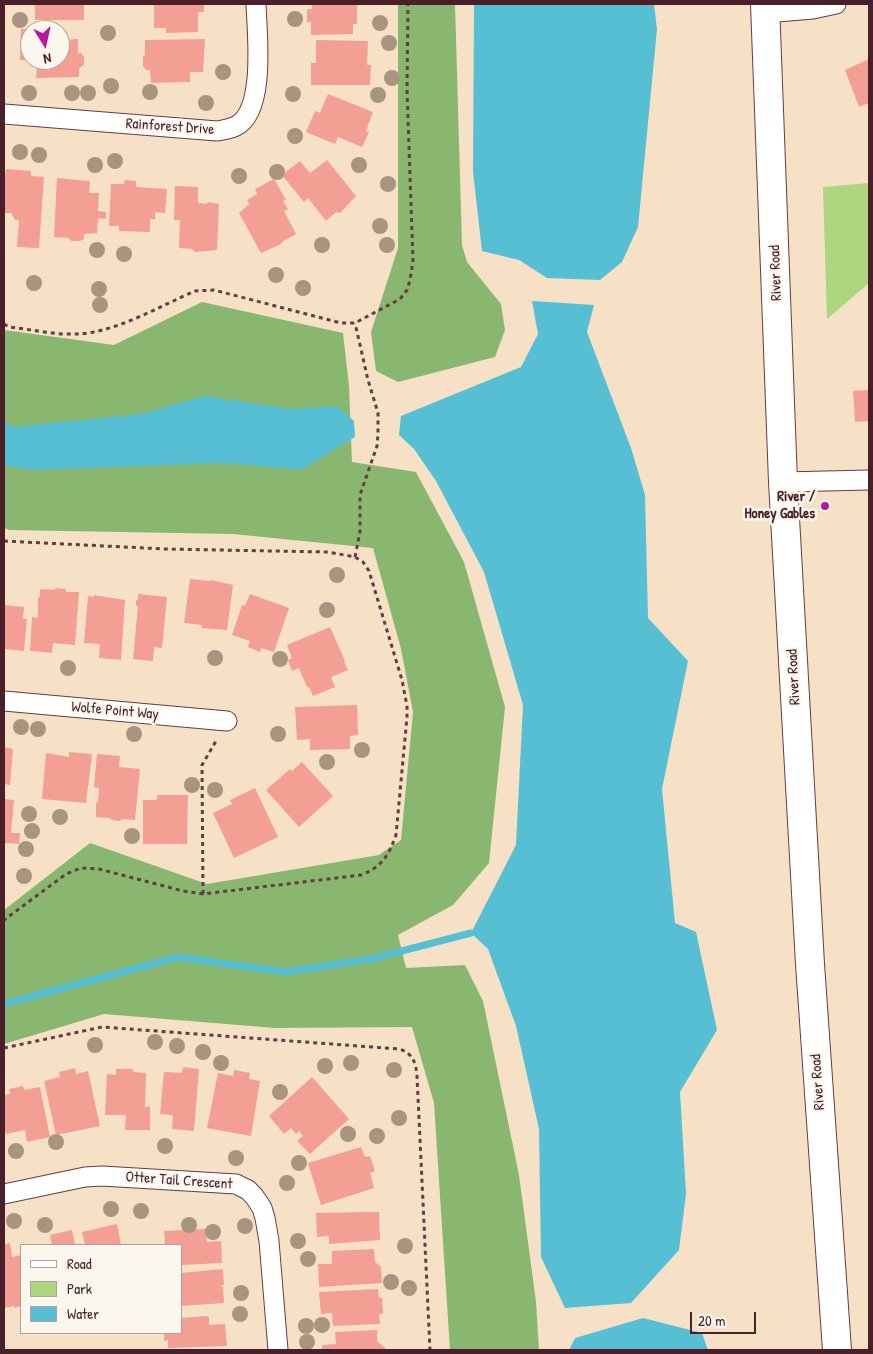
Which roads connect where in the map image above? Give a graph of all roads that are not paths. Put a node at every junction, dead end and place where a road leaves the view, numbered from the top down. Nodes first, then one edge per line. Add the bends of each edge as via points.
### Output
1 (256, 4) edge
2 (836, 4) edge
3 (765, 9) edge
4 (4, 114) edge
5 (869, 480) edge
6 (784, 482) junction
7 (4, 701) edge
8 (227, 721) road end
9 (4, 1194) edge
10 (278, 1350) edge
11 (837, 1350) edge

1 - 4 street, Rainforest Drive via 257,82 253,106 237,126 217,131
2 - 3 street via 813,9
3 - 6 main road, River Road
5 - 6 street
6 - 11 main road, River Road via 810,954
7 - 8 street, Wolfe Point Way
9 - 10 street, Otter Tail Crescent via 102,1176 236,1184 248,1190 262,1208 265,1218

